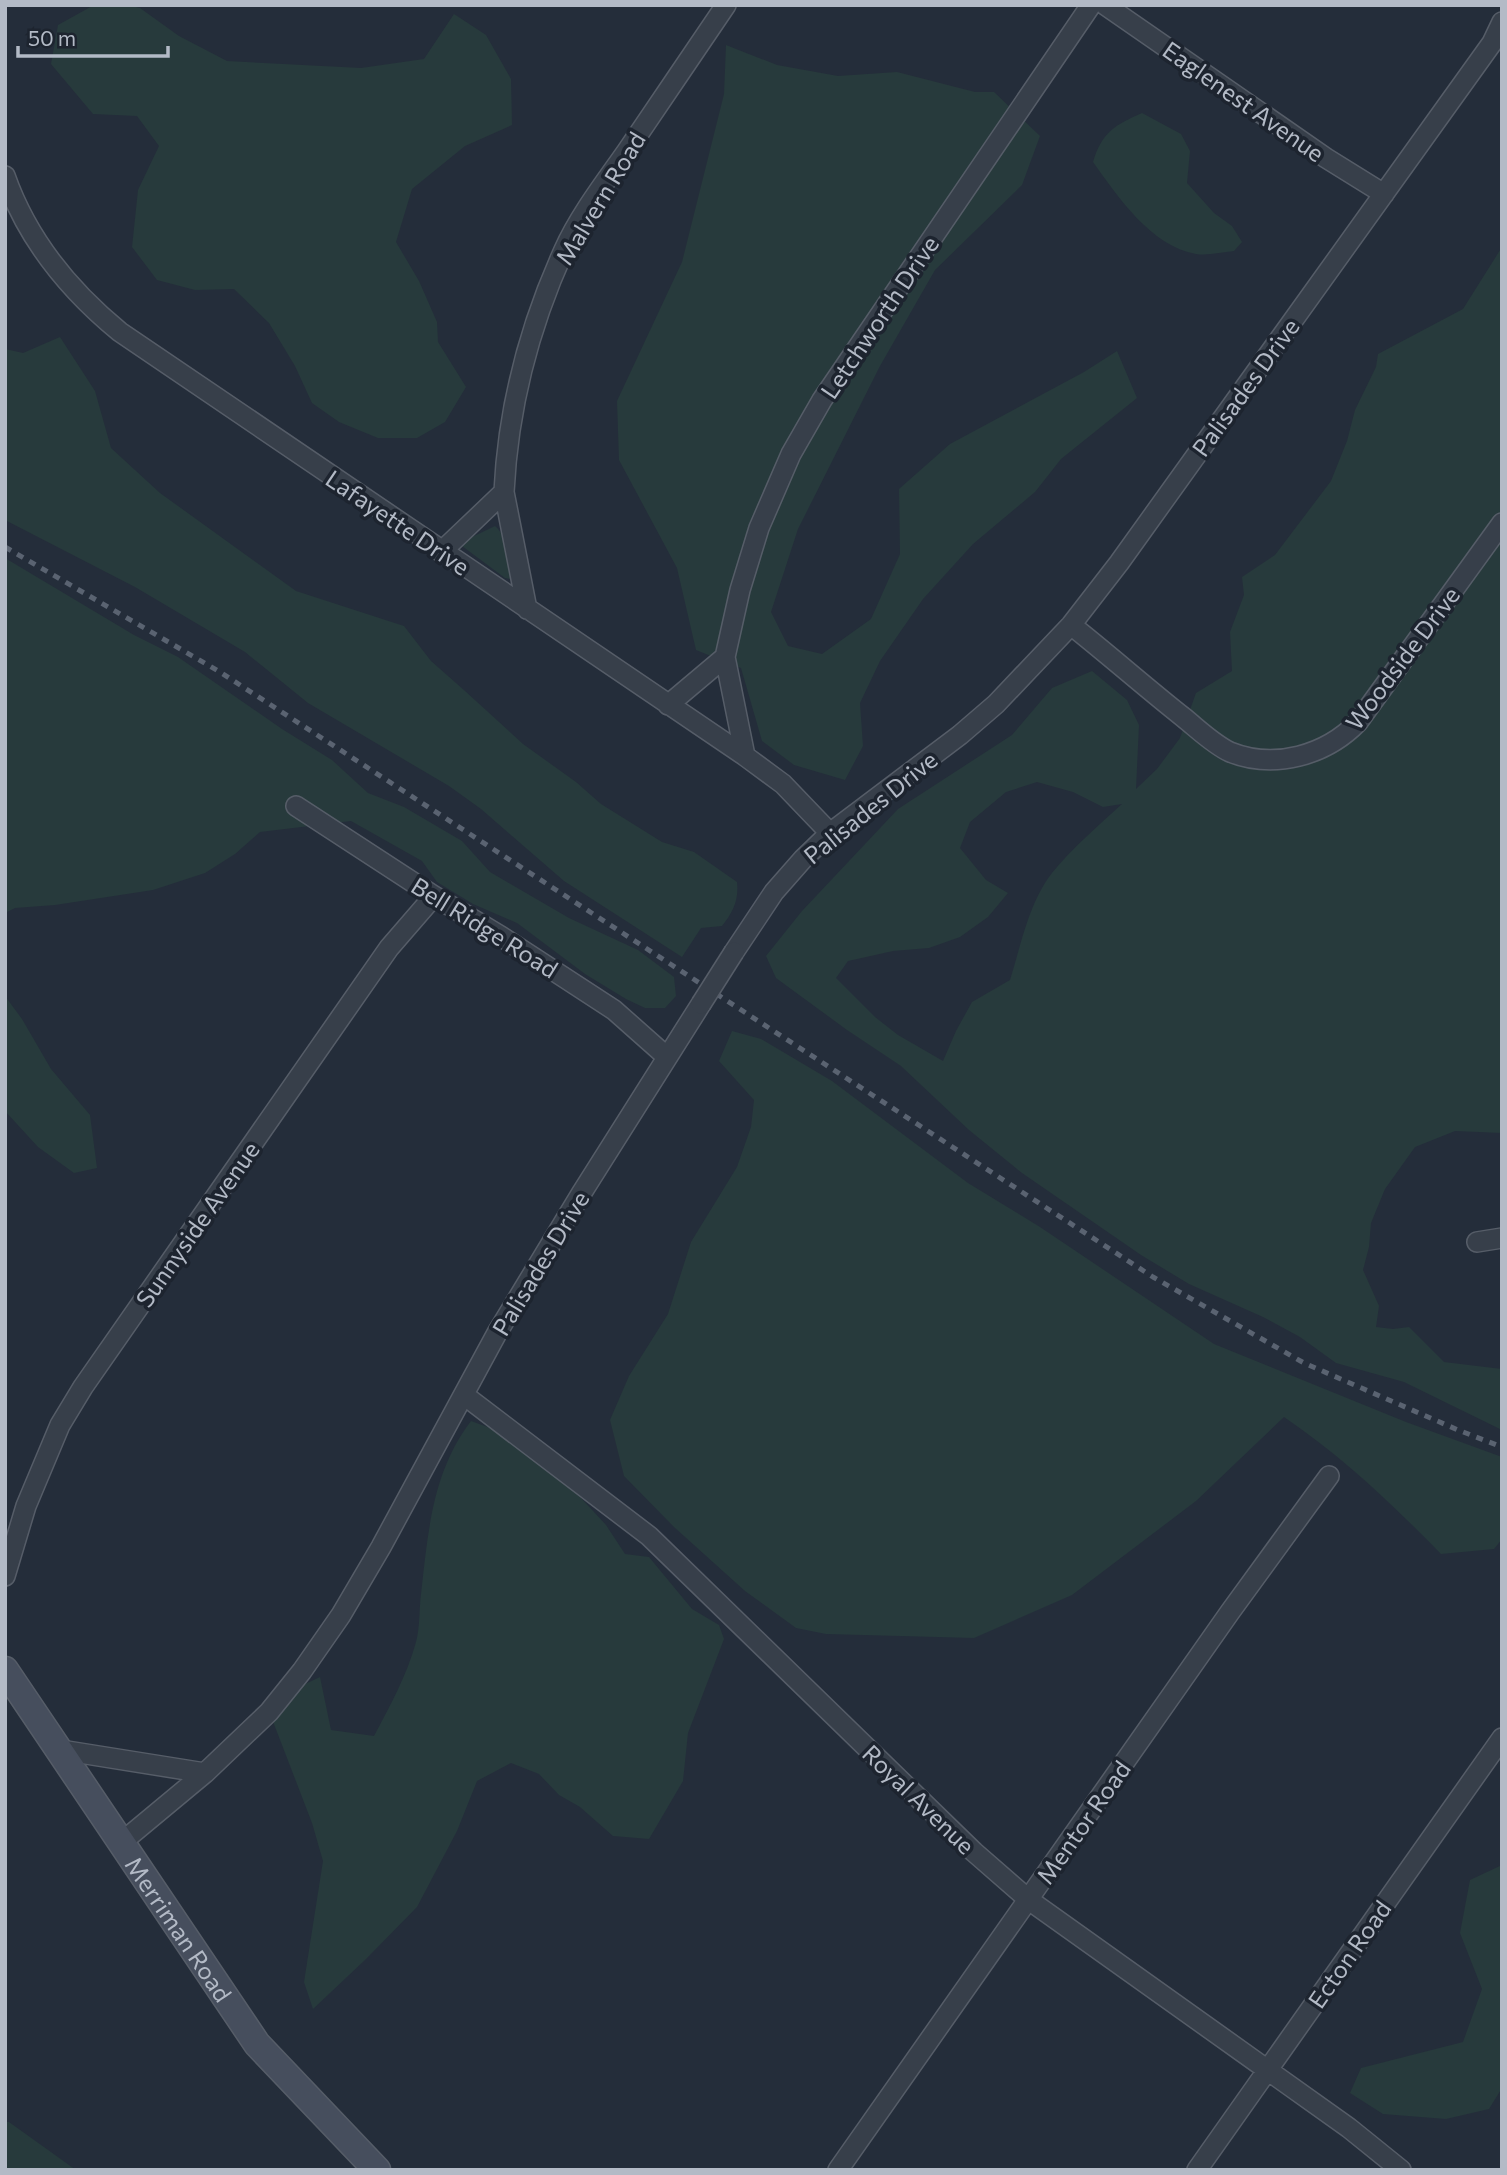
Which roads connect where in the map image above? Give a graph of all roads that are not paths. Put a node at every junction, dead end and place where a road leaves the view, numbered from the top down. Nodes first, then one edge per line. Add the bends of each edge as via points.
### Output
1 (726, 5) edge
2 (1091, 5) edge
3 (1105, 5) edge
4 (1502, 22) edge
5 (1497, 47) edge
6 (5, 176) edge
7 (1384, 194) junction
8 (504, 492) junction
9 (1502, 523) edge
10 (441, 551) junction
11 (527, 609) junction
12 (1070, 625) junction
13 (725, 657) junction
14 (668, 705) junction
15 (745, 756) junction
16 (296, 806) dead end
17 (830, 833) junction
18 (434, 896) junction
19 (667, 1057) junction
20 (1502, 1238) edge
21 (1477, 1242) dead end
22 (464, 1395) junction
23 (1329, 1476) dead end
24 (5, 1576) edge
25 (5, 1670) edge
26 (1502, 1738) edge
27 (61, 1750) junction
28 (205, 1773) junction
29 (122, 1842) junction
30 (1029, 1900) junction
31 (1267, 2069) junction
32 (377, 2170) edge
33 (838, 2170) edge
34 (1197, 2170) edge
35 (1401, 2170) edge

1 - 8 street, Malvern Road via 565,248 521,369
2 - 13 street, Letchworth Drive via 839,374 791,454 760,528
3 - 7 street, Eaglenest Avenue
4 - 5 street, Palisades Drive
5 - 7 street, Palisades Drive
6 - 10 street, Lafayette Drive via 45,252 96,313
7 - 12 street, Palisades Drive
8 - 10 street
8 - 11 street, Malvern Road
9 - 12 street, Woodside Drive via 1358,722 1334,743 1300,756 1248,757 1217,745
10 - 11 street, Lafayette Drive
11 - 14 street, Lafayette Drive
12 - 17 street, Palisades Drive via 1025,676 960,735
13 - 14 street
13 - 15 street, Letchworth Drive
14 - 15 street, Lafayette Drive
15 - 17 street, Lafayette Drive via 783,784
16 - 18 street, Bell Ridge Road
17 - 19 street, Palisades Drive, bridge via 774,892
18 - 19 street, Bell Ridge Road via 603,1003
18 - 24 street, Sunnyside Avenue via 389,948 83,1387 60,1425 26,1506
19 - 22 street, Palisades Drive
20 - 21 street
22 - 28 street, Palisades Drive via 341,1615 269,1712
22 - 30 street, Royal Avenue via 649,1536 955,1834
23 - 30 street, Mentor Road
25 - 27 main road, Merriman Road
26 - 31 street, Ecton Road
27 - 28 street
27 - 29 main road, Merriman Road
28 - 29 street, Palisades Drive
29 - 32 main road, Merriman Road via 257,2044
30 - 31 street, Royal Avenue
30 - 33 street, Mentor Road
31 - 34 street, Ecton Road
31 - 35 street, Royal Avenue

